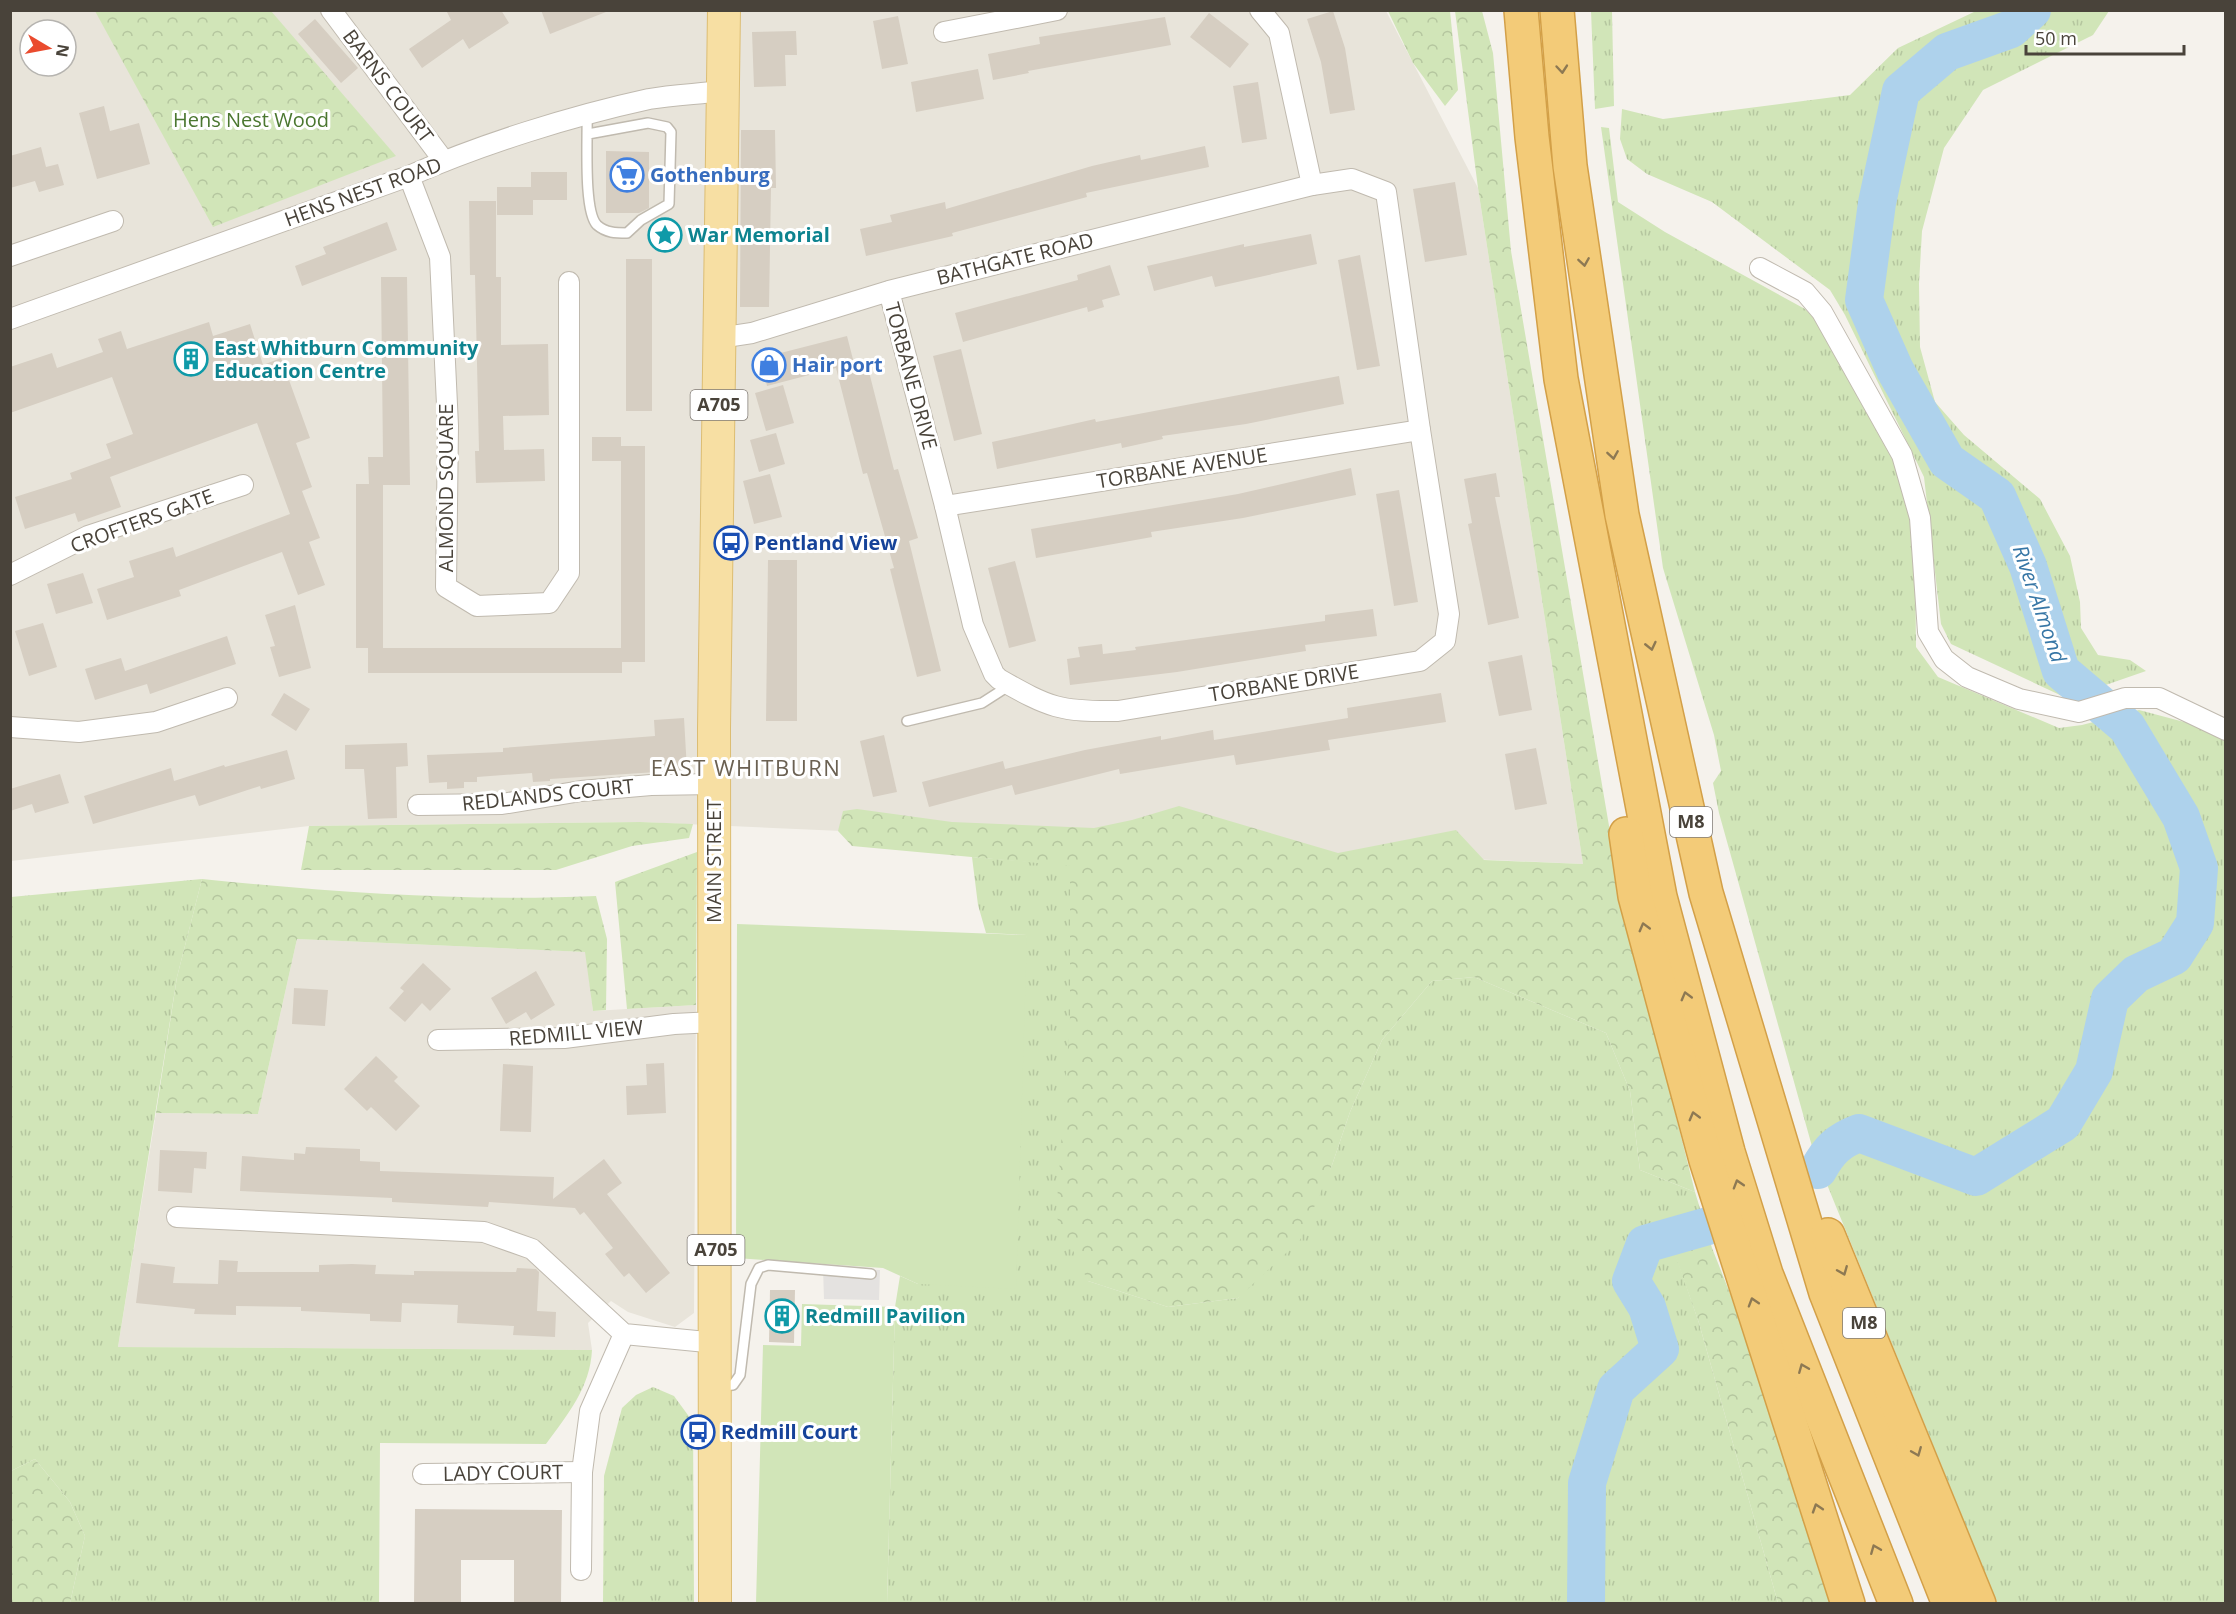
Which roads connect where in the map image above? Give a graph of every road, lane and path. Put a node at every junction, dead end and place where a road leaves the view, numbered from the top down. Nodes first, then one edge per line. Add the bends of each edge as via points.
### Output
1 (331, 10) edge
2 (724, 10) edge
3 (1058, 10) edge
4 (1260, 10) edge
5 (1521, 10) edge
6 (1557, 10) edge
7 (944, 32) dead end
8 (722, 91) junction
9 (587, 124) junction
10 (444, 161) junction
11 (409, 177) junction
12 (1312, 185) junction
13 (113, 221) dead end
14 (10, 256) edge
15 (1760, 268) dead end
16 (569, 282) dead end
17 (889, 291) junction
18 (10, 319) edge
19 (719, 338) junction
20 (1561, 379) junction
21 (1420, 430) junction
22 (243, 485) dead end
23 (945, 506) junction
24 (10, 575) edge
25 (1010, 685) junction
26 (227, 698) dead end
27 (907, 721) dead end
28 (10, 727) edge
29 (2226, 730) edge
30 (714, 792) junction
31 (418, 805) dead end
32 (714, 1022) junction
33 (438, 1040) dead end
34 (1749, 1042) junction
35 (177, 1217) dead end
36 (871, 1274) dead end
37 (624, 1334) junction
38 (717, 1343) junction
39 (716, 1386) junction
40 (582, 1472) junction
41 (423, 1474) dead end
42 (581, 1570) dead end
43 (715, 1604) edge
44 (1848, 1604) edge
45 (1896, 1604) edge
46 (1949, 1604) edge
47 (1979, 1604) edge

1 - 10 street, BARNS COURT
2 - 8 main road, MAIN STREET / A705
3 - 7 street
4 - 12 street via 1279,33
5 - 20 highway, M8
6 -> 34 highway, M8 via 1570,166 1622,515 1706,892
8 - 9 street, HENS NEST ROAD via 651,99
8 - 19 main road, MAIN STREET / A705
9 - 9 lane via 590,207 595,224 609,232 627,233 669,204 671,132 667,127 648,123
9 - 10 street, HENS NEST ROAD
10 - 11 street, HENS NEST ROAD
11 - 16 street, ALMOND SQUARE via 440,257 448,426 446,587 477,606 549,603 569,573
11 - 18 street, HENS NEST ROAD
12 - 17 street, BATHGATE ROAD
12 - 21 street, TORBANE DRIVE via 1352,179 1386,192
13 - 14 street
15 - 29 street via 1805,292 1822,312 1902,455 1920,518 1928,632 1944,659 1967,677 2019,699 2079,712 2125,698 2159,698
17 - 19 street, BATHGATE ROAD via 752,333
17 - 23 street, TORBANE DRIVE
19 - 30 main road, MAIN STREET / A705
44 -> 20 highway, M8 via 1706,1160 1635,896
45 -> 20 highway, M8 via 1766,1274 1728,1152 1660,897
21 - 23 street, TORBANE AVENUE
21 - 25 street, TORBANE DRIVE via 1449,614 1444,641 1420,660 1119,711 1073,711 1043,704
22 - 24 street, CROFTERS GATE via 88,536
23 - 25 street, TORBANE DRIVE via 973,625 994,674
25 - 27 lane via 982,704
26 - 28 street via 156,722 79,732
30 - 31 street, REDLANDS COURT via 651,785 502,804
30 - 32 main road, MAIN STREET / A705
32 - 33 street, REDMILL VIEW via 564,1038
32 - 38 main road, MAIN STREET / A705
34 - 46 highway, M8 via 1826,1293
34 -> 47 highway, M8
35 - 37 street via 484,1232 532,1250
36 - 39 lane via 768,1265 759,1268 751,1284 740,1375 733,1385
37 - 38 street
37 - 40 street, LADY COURT via 590,1411
38 - 39 main road, MAIN STREET / A705
39 - 43 main road, MAIN STREET / A705
40 - 41 street, LADY COURT
40 - 42 street, LADY COURT

